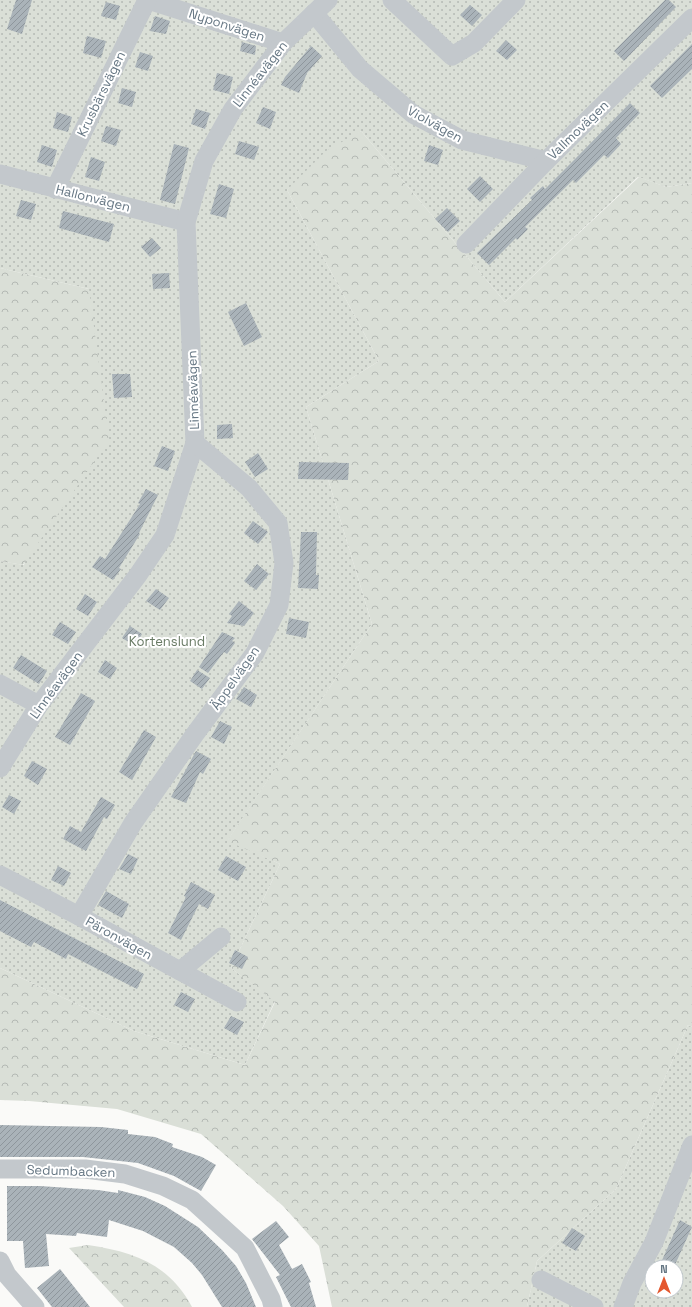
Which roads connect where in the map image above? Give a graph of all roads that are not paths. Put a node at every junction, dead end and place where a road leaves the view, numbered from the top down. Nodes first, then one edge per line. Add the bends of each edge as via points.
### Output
1 (148, 0) edge
2 (392, 0) edge
3 (516, 0) edge
4 (321, 6) edge
5 (692, 18) edge
6 (283, 43) junction
7 (546, 161) junction
8 (0, 174) edge
9 (55, 189) junction
10 (186, 222) junction
11 (466, 244) dead end
12 (195, 443) junction
13 (0, 684) edge
14 (39, 705) junction
15 (0, 768) edge
16 (0, 875) edge
17 (79, 916) junction
18 (221, 937) dead end
19 (180, 971) junction
20 (237, 1002) dead end
21 (692, 1145) edge
22 (0, 1169) edge
23 (0, 1261) edge
24 (541, 1280) dead end
25 (35, 1307) edge
26 (273, 1307) edge
27 (594, 1307) edge
28 (623, 1307) edge

1 - 6 street, Nyponvägen
1 - 9 street, Krusbärsvägen
2 - 3 street via 452,56 474,43
4 - 6 street, Linnéavägen
4 - 7 street, Violvägen via 360,69 413,114 462,140
5 - 7 street, Vallmovägen
6 - 10 street, Linnéavägen via 233,109 204,161
7 - 11 street, Vallmovägen
8 - 9 street, Hallonvägen
9 - 10 street, Hallonvägen
10 - 12 street, Linnéavägen
12 - 14 street, Linnéavägen via 165,534 138,575
12 - 17 street, Äppelvägen via 249,488 278,522 284,563 279,605 255,652 133,823
13 - 14 street
14 - 15 street, Linnéavägen
16 - 17 street, Päronvägen
17 - 19 street, Päronvägen
18 - 19 street
19 - 20 street, Päronvägen
21 - 28 street via 654,1242 632,1282
22 - 26 street, Sedumbacken via 85,1169 125,1174 162,1186 192,1200 245,1248
23 - 25 street via 7,1275
24 - 27 street

